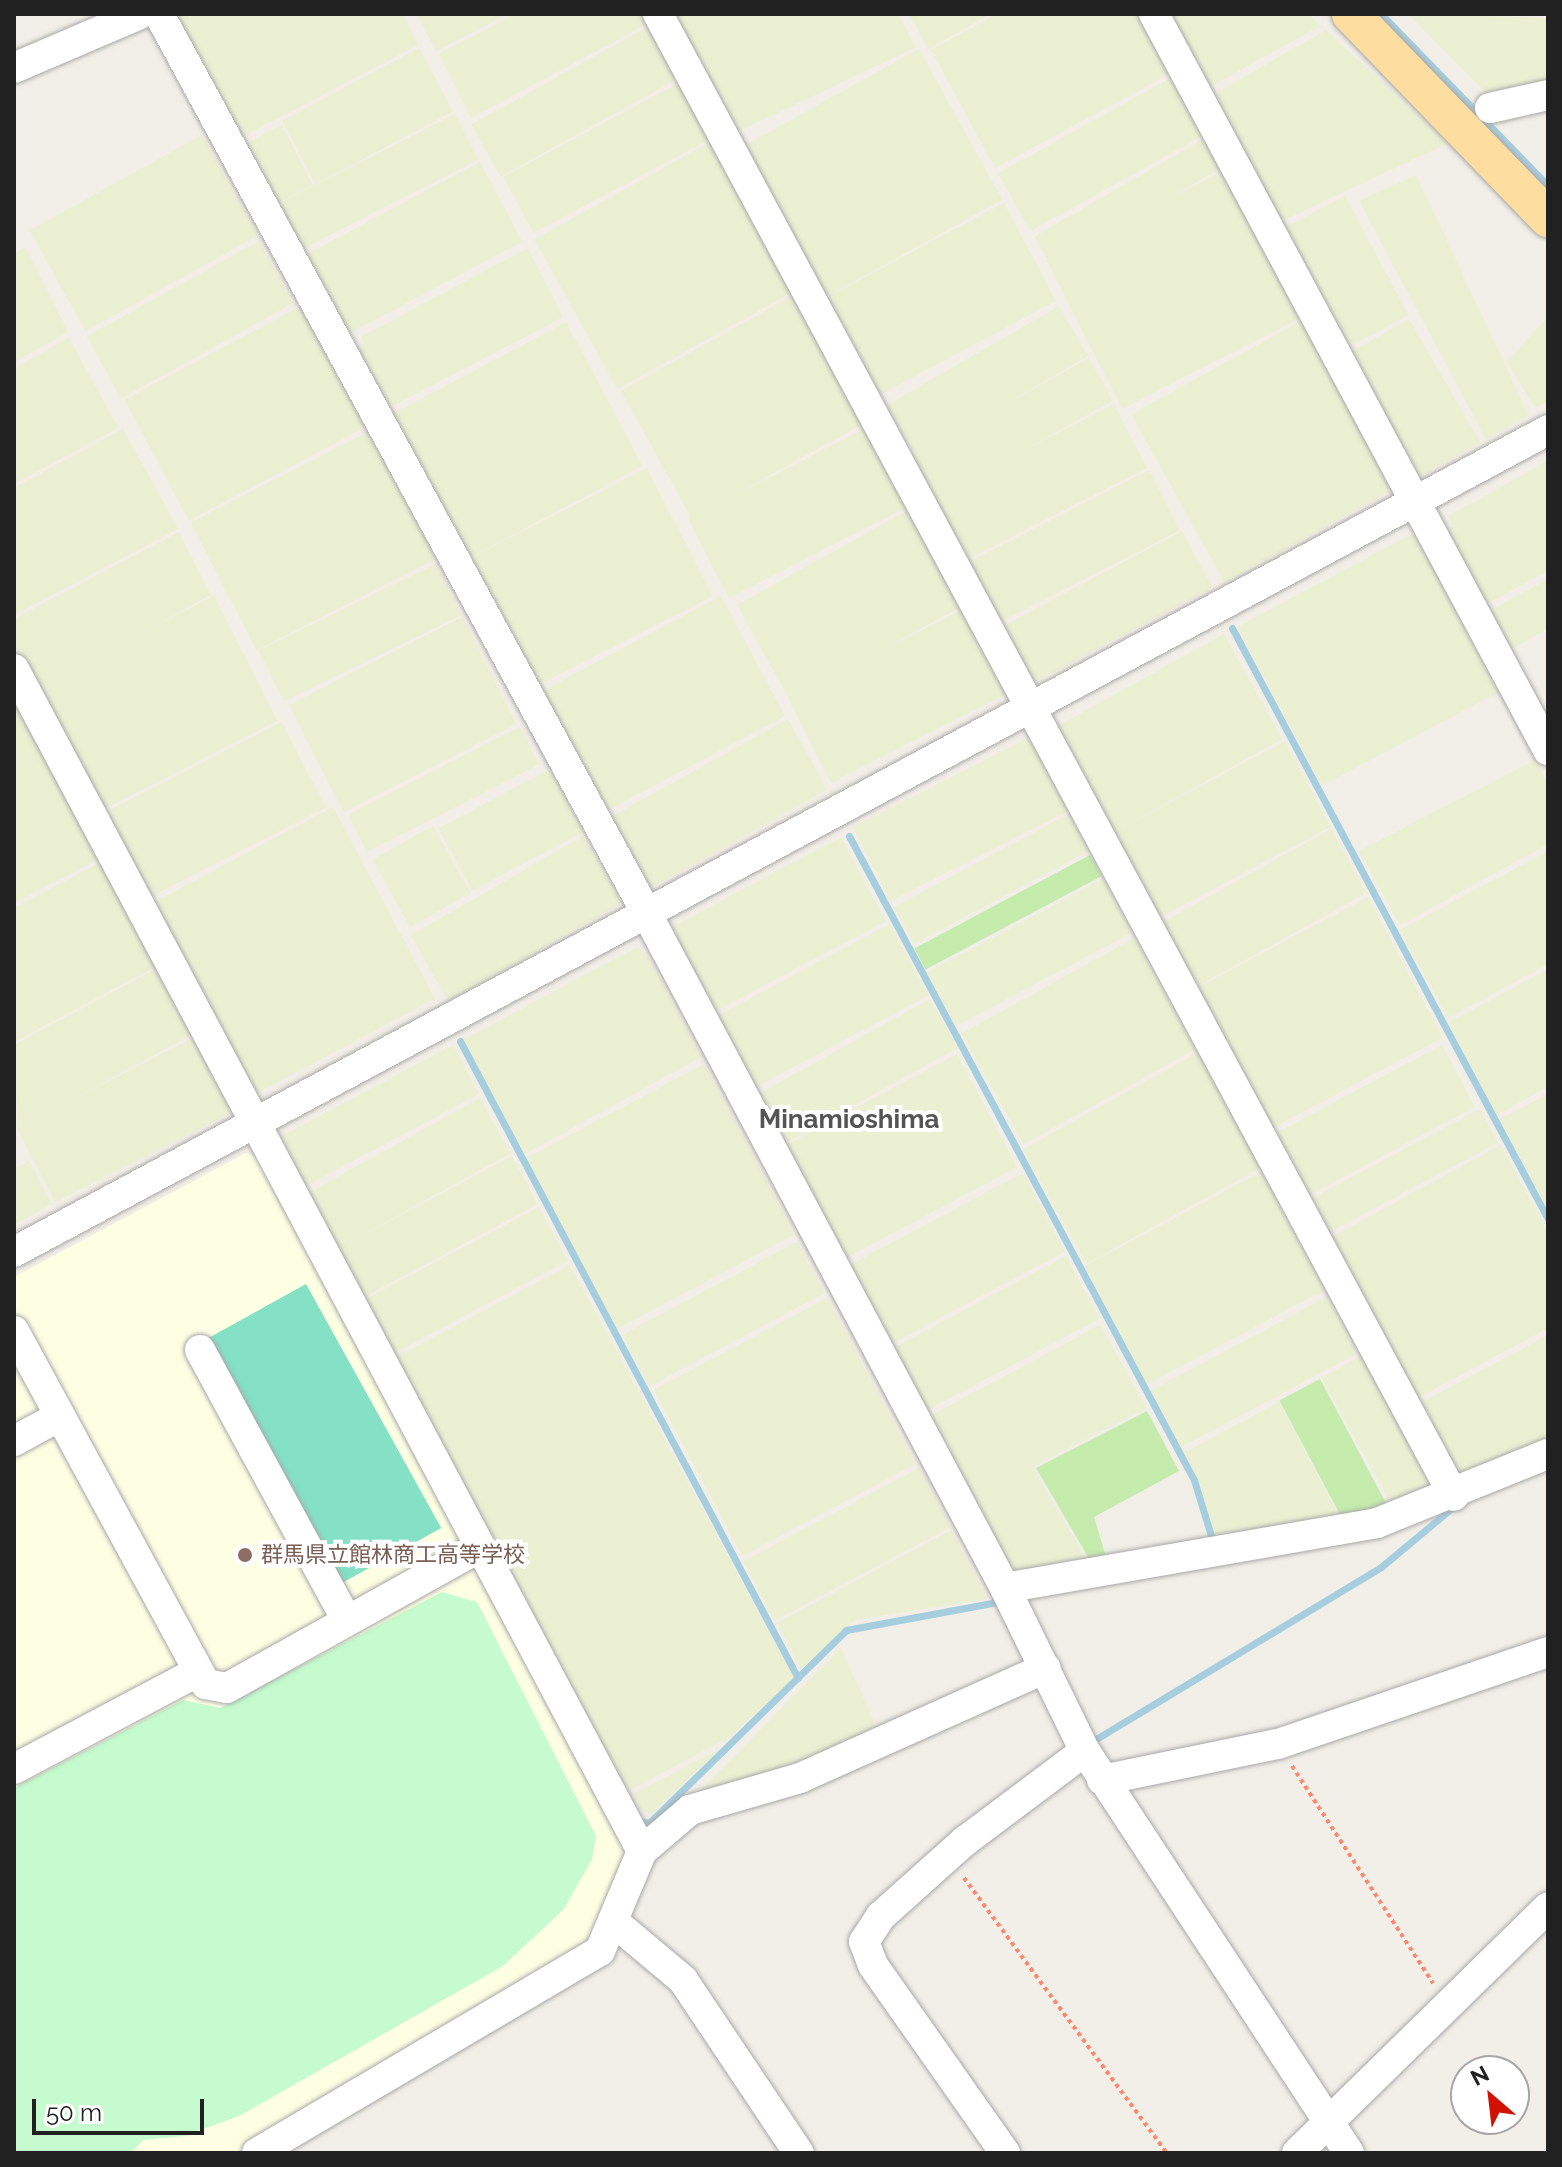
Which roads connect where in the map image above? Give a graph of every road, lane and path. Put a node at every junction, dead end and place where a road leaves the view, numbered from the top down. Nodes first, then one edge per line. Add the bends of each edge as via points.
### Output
1 (140, 14) edge
2 (159, 14) edge
3 (658, 14) edge
4 (1154, 14) edge
5 (1351, 14) edge
6 (14, 68) edge
7 (1548, 95) edge
8 (1490, 108) dead end
9 (1548, 218) edge
10 (1548, 430) edge
11 (1415, 501) junction
12 (14, 669) edge
13 (1031, 707) junction
14 (1548, 750) edge
15 (648, 915) junction
16 (255, 1121) junction
17 (14, 1252) edge
18 (14, 1331) edge
19 (200, 1350) dead end
20 (60, 1416) junction
21 (14, 1441) edge
22 (1548, 1454) edge
23 (1454, 1496) junction
24 (479, 1548) junction
25 (1005, 1588) junction
26 (347, 1621) junction
27 (1548, 1652) edge
28 (1046, 1668) junction
29 (199, 1671) junction
30 (1278, 1744) junction
31 (1085, 1751) junction
32 (14, 1769) edge
33 (1102, 1780) junction
34 (642, 1851) junction
35 (948, 1856) junction
36 (1548, 1907) edge
37 (614, 1922) junction
38 (1449, 2007) junction
39 (1333, 2124) junction
40 (257, 2153) edge
41 (799, 2153) edge
42 (1005, 2153) edge
43 (1167, 2153) edge
44 (1297, 2153) edge
45 (1349, 2153) edge

1 - 6 street
2 - 15 street
3 - 13 street
4 - 11 street
5 - 9 main road
7 - 8 street
10 - 11 street
11 - 13 street
11 - 14 street
12 - 16 street
13 - 15 street
13 - 23 street
15 - 16 street
15 - 25 street
16 - 17 street
16 - 24 street
18 - 20 street
19 - 26 street
20 - 21 street
20 - 29 street
22 - 23 street
23 - 25 street via 1377,1523
24 - 26 street
24 - 34 street
25 - 28 street
26 - 29 street via 227,1688 206,1684
27 - 30 street
28 - 31 street
28 - 34 street via 800,1778 690,1810
29 - 32 street
30 - 33 street
30 - 38 path
31 - 33 street
31 - 35 street
33 - 39 street
34 - 37 street
35 - 42 street via 881,1916 864,1942 873,1965
35 - 43 path
36 - 38 street
37 - 40 street via 600,1951
37 - 41 street via 683,1980
38 - 39 street
39 - 44 street
39 - 45 street

